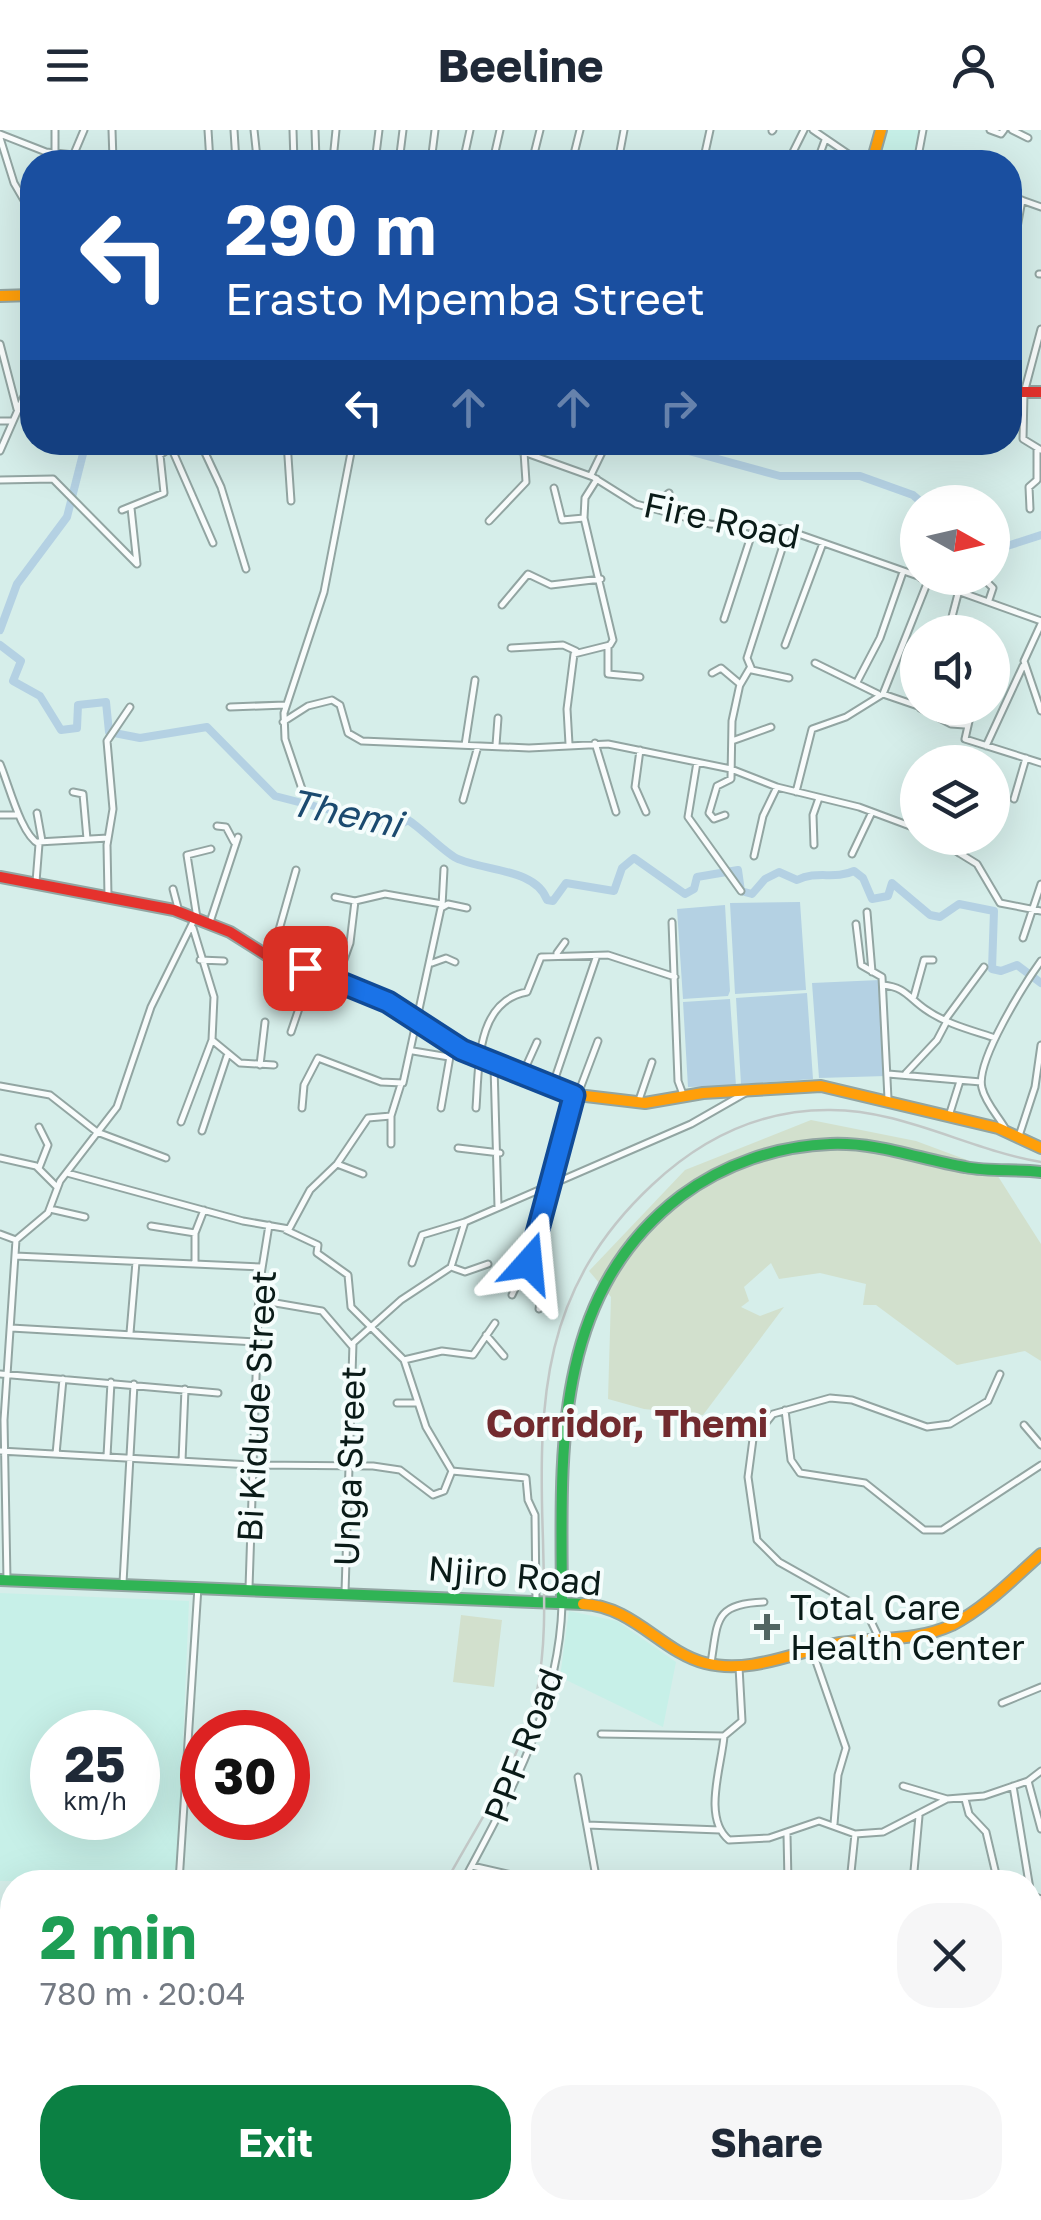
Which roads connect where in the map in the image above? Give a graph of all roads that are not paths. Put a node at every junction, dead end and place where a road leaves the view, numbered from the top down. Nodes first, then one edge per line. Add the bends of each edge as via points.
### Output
1 (813, 130) edge
2 (990, 130) edge
3 (1004, 130) edge
4 (1012, 130) edge
5 (0, 136) edge
6 (1028, 138) dead end
7 (825, 140) junction
8 (32, 149) joint
9 (38, 150) edge
10 (821, 150) edge
11 (841, 150) edge
12 (20, 193) edge
13 (1022, 200) edge
14 (1041, 207) edge
15 (1041, 328) edge
16 (0, 344) edge
17 (1041, 392) edge
18 (1024, 393) junction
19 (20, 404) edge
20 (17, 410) junction
21 (0, 421) edge
22 (12, 422) junction
23 (1039, 449) edge
24 (0, 451) edge
25 (163, 455) edge
26 (174, 455) edge
27 (206, 455) edge
28 (289, 455) edge
29 (350, 455) edge
30 (524, 455) edge
31 (532, 455) edge
32 (603, 455) edge
33 (594, 478) junction
34 (0, 480) edge
35 (554, 488) dead end
36 (668, 493) dead end
37 (292, 501) dead end
38 (131, 508) junction
39 (651, 508) junction
40 (1030, 509) dead end
41 (122, 510) dead end
42 (584, 518) junction
43 (489, 521) dead end
44 (754, 527) junction
45 (788, 530) junction
46 (213, 543) dead end
47 (823, 543) junction
48 (246, 569) dead end
49 (900, 571) edge
50 (601, 579) junction
51 (900, 581) edge
52 (916, 595) edge
53 (974, 595) edge
54 (990, 595) edge
55 (989, 600) junction
56 (502, 605) dead end
57 (724, 619) dead end
58 (1041, 623) edge
59 (785, 644) dead end
60 (608, 646) junction
61 (511, 648) dead end
62 (576, 652) junction
63 (815, 663) dead end
64 (1024, 663) junction
65 (750, 668) junction
66 (712, 674) dead end
67 (640, 677) dead end
68 (789, 678) dead end
69 (475, 680) dead end
70 (857, 682) junction
71 (740, 685) junction
72 (881, 694) junction
73 (900, 700) edge
74 (286, 704) junction
75 (230, 707) dead end
76 (130, 708) dead end
77 (1041, 711) edge
78 (498, 718) dead end
79 (283, 722) junction
80 (966, 725) edge
81 (771, 727) dead end
82 (732, 741) junction
83 (594, 743) junction
84 (569, 744) junction
85 (465, 745) junction
86 (983, 745) edge
87 (986, 745) edge
88 (478, 746) junction
89 (496, 746) junction
90 (640, 750) junction
91 (1010, 753) edge
92 (1026, 758) junction
93 (697, 762) junction
94 (1041, 763) edge
95 (0, 764) edge
96 (732, 769) junction
97 (777, 787) junction
98 (73, 792) dead end
99 (303, 792) dead end
100 (796, 792) junction
101 (818, 798) junction
102 (1014, 798) dead end
103 (463, 800) dead end
104 (616, 812) dead end
105 (646, 812) dead end
106 (872, 812) junction
107 (37, 813) dead end
108 (18, 814) junction
109 (0, 815) edge
110 (725, 815) dead end
111 (900, 822) edge
112 (217, 826) dead end
113 (238, 837) dead end
114 (108, 838) junction
115 (88, 839) junction
116 (40, 842) junction
117 (235, 845) junction
118 (814, 846) dead end
119 (211, 848) dead end
120 (852, 854) dead end
121 (963, 855) edge
122 (754, 856) dead end
123 (444, 869) dead end
124 (296, 870) dead end
125 (0, 877) edge
126 (36, 884) junction
127 (1041, 884) edge
128 (173, 889) dead end
129 (741, 890) dead end
130 (108, 896) junction
131 (334, 896) dead end
132 (354, 902) junction
133 (442, 906) junction
134 (467, 908) dead end
135 (1037, 911) edge
136 (867, 912) dead end
137 (195, 921) junction
138 (672, 922) dead end
139 (856, 924) dead end
140 (1023, 938) dead end
141 (564, 942) dead end
142 (557, 953) junction
143 (597, 956) junction
144 (271, 958) junction
145 (200, 960) junction
146 (932, 960) dead end
147 (224, 961) dead end
148 (455, 962) dead end
149 (1041, 962) edge
150 (432, 963) junction
151 (984, 967) dead end
152 (312, 970) junction
153 (872, 972) junction
154 (675, 977) junction
155 (337, 979) junction
156 (883, 985) junction
157 (914, 996) junction
158 (418, 1021) junction
159 (946, 1021) junction
160 (264, 1022) dead end
161 (291, 1032) dead end
162 (996, 1038) junction
163 (212, 1040) junction
164 (598, 1041) dead end
165 (537, 1042) dead end
166 (1041, 1045) edge
167 (451, 1051) junction
168 (413, 1052) junction
169 (227, 1056) junction
170 (483, 1057) junction
171 (1040, 1060) edge
172 (495, 1061) junction
173 (652, 1062) dead end
174 (260, 1065) junction
175 (274, 1065) dead end
176 (523, 1072) junction
177 (888, 1074) junction
178 (906, 1074) junction
179 (960, 1080) junction
180 (981, 1082) junction
181 (401, 1084) junction
182 (0, 1086) edge
183 (552, 1087) junction
184 (747, 1092) junction
185 (575, 1096) junction
186 (684, 1097) junction
187 (888, 1099) junction
188 (638, 1103) junction
189 (302, 1108) dead end
190 (441, 1108) dead end
191 (476, 1108) dead end
192 (391, 1116) junction
193 (949, 1116) junction
194 (181, 1122) dead end
195 (39, 1126) dead end
196 (202, 1131) dead end
197 (1007, 1131) junction
198 (98, 1132) junction
199 (1019, 1136) junction
200 (391, 1144) dead end
201 (458, 1148) dead end
202 (1041, 1148) edge
203 (500, 1153) junction
204 (0, 1158) edge
205 (166, 1158) dead end
206 (336, 1164) junction
207 (39, 1168) junction
208 (1041, 1172) edge
209 (67, 1173) junction
210 (363, 1174) dead end
211 (552, 1184) junction
212 (57, 1187) junction
213 (498, 1208) junction
214 (50, 1209) junction
215 (204, 1210) junction
216 (85, 1217) dead end
217 (465, 1222) junction
218 (269, 1225) junction
219 (150, 1226) dead end
220 (285, 1229) junction
221 (195, 1233) junction
222 (0, 1234) edge
223 (16, 1240) junction
224 (14, 1256) junction
225 (136, 1262) junction
226 (195, 1262) junction
227 (412, 1263) dead end
228 (529, 1263) junction
229 (488, 1264) dead end
230 (261, 1267) junction
231 (451, 1267) junction
232 (512, 1296) dead end
233 (258, 1300) junction
234 (540, 1309) dead end
235 (494, 1323) dead end
236 (374, 1327) junction
237 (11, 1328) junction
238 (130, 1333) junction
239 (486, 1335) junction
240 (256, 1342) junction
241 (352, 1346) junction
242 (504, 1356) dead end
243 (404, 1360) junction
244 (4, 1374) edge
245 (1000, 1374) dead end
246 (63, 1379) junction
247 (111, 1382) junction
248 (134, 1384) junction
249 (186, 1389) junction
250 (218, 1393) dead end
251 (397, 1403) dead end
252 (418, 1403) junction
253 (785, 1408) junction
254 (1024, 1425) dead end
255 (1041, 1445) edge
256 (2, 1451) edge
257 (56, 1454) junction
258 (108, 1456) junction
259 (131, 1458) junction
260 (182, 1461) junction
261 (251, 1465) junction
262 (347, 1465) junction
263 (1041, 1465) edge
264 (452, 1471) junction
265 (2, 1539) edge
266 (1041, 1554) edge
267 (3, 1580) edge
268 (123, 1584) junction
269 (198, 1586) junction
270 (249, 1588) junction
271 (345, 1592) junction
272 (536, 1600) junction
273 (562, 1602) junction
274 (764, 1602) dead end
275 (880, 1640) junction
276 (812, 1650) junction
277 (711, 1664) junction
278 (738, 1667) junction
279 (1041, 1686) edge
280 (1002, 1704) dead end
281 (601, 1734) dead end
282 (724, 1736) junction
283 (1041, 1771) edge
284 (578, 1777) dead end
285 (1028, 1781) junction
286 (903, 1786) dead end
287 (1013, 1786) junction
288 (947, 1799) junction
289 (965, 1800) junction
290 (920, 1814) junction
291 (834, 1824) junction
292 (586, 1826) junction
293 (720, 1830) junction
294 (1041, 1830) edge
295 (787, 1834) junction
296 (856, 1834) junction
297 (472, 1866) junction
298 (180, 1870) edge
299 (470, 1870) edge
300 (492, 1870) edge
301 (595, 1870) edge
302 (788, 1870) edge
303 (852, 1870) edge
304 (915, 1870) edge
305 (994, 1870) dead end
306 (1027, 1870) edge

1 - 7 street
2 - 3 street
4 - 6 street
5 - 8 street
5 - 12 street
7 - 10 street
7 - 11 street
8 - 9 street
13 - 14 street
15 - 18 street
16 - 20 street
17 - 18 street
18 - 23 street via 1022,437
19 - 20 street
20 - 22 street
21 - 22 street
22 - 24 street
23 - 40 street
25 - 38 street via 164,493
26 - 46 street
27 - 48 street
28 - 37 street
29 - 74 street via 324,592
30 - 43 street via 526,482
31 - 33 street, Fire Road
32 - 33 street
33 - 39 street, Fire Road
33 - 42 street
34 - 38 street via 53,479 137,564
35 - 42 street via 562,520
36 - 39 street
38 - 41 street
39 - 44 street, Fire Road via 710,524
42 - 50 street
44 - 45 street, Fire Road
44 - 57 street
45 - 47 street, Fire Road
45 - 65 street via 749,649
47 - 49 street, Fire Road
47 - 59 street
50 - 56 street via 551,586 528,574
50 - 60 street via 613,636
51 - 70 street
52 - 72 street
53 - 55 street, Fire Road
54 - 55 street
55 - 58 street, Fire Road
58 - 64 street
60 - 62 street
60 - 67 street via 608,674
61 - 62 street via 563,645
62 - 84 street via 568,689
63 - 70 street
64 - 77 street
64 - 87 street
65 - 68 street
65 - 71 street
66 - 71 street via 721,668
69 - 85 street
70 - 72 street
71 - 82 street
72 - 73 street
72 - 100 street via 812,729
74 - 75 street
74 - 79 street
76 - 114 street via 107,742 113,809
78 - 89 street
79 - 85 street via 332,700 354,738
79 - 99 street
80 - 86 street via 965,739
81 - 82 street
82 - 96 street
83 - 84 street
83 - 90 street
83 - 104 street
84 - 89 street
85 - 88 street
88 - 89 street
88 - 103 street
90 - 93 street
90 - 105 street via 635,787
91 - 92 street
92 - 94 street
92 - 102 street
93 - 96 street
93 - 129 street via 688,817
95 - 108 street
96 - 97 street
96 - 110 street via 730,781 714,790 708,814
97 - 100 street
97 - 122 street
98 - 115 street via 83,794
100 - 101 street
101 - 106 street
101 - 118 street
106 - 111 street
106 - 120 street
107 - 116 street
108 - 109 street
108 - 116 street via 30,840
112 - 117 street via 226,826
113 - 117 street
114 - 115 street
114 - 130 street
115 - 116 street
116 - 126 street
117 - 137 street
119 - 137 street via 187,854
121 - 135 street via 998,900
123 - 133 street
124 - 144 street
125 - 126 street
126 - 130 street
127 - 135 street
128 - 137 street via 175,905
130 - 137 street
131 - 132 street
132 - 133 street via 385,894
132 - 155 street
133 - 134 street
133 - 150 street
135 - 140 street
136 - 153 street
137 - 144 street
137 - 145 street
137 - 198 street via 151,1006 117,1107
138 - 154 street
139 - 153 street via 861,965
141 - 142 street
142 - 143 street
142 - 170 street via 540,957 527,992 512,994 492,1012
143 - 154 street
143 - 183 street
144 - 152 street
145 - 147 street
145 - 163 street via 214,997
146 - 157 street via 924,960
148 - 150 street
149 - 162 street
150 - 158 street
151 - 159 street
152 - 155 street
152 - 161 street
153 - 156 street
154 - 186 street
155 - 158 street
156 - 157 street
156 - 177 street
157 - 159 street
158 - 167 street
158 - 168 street
159 - 162 street
159 - 178 street
160 - 174 street
162 - 180 street
163 - 169 street
163 - 194 street
164 - 185 street
165 - 176 street
166 - 171 street
167 - 168 street
167 - 170 street
167 - 190 street
168 - 181 street
169 - 174 street
169 - 196 street
170 - 172 street
170 - 191 street
171 - 199 street
172 - 176 street
172 - 203 street
173 - 188 street
174 - 175 street
176 - 183 street
177 - 178 street
177 - 187 street
178 - 179 street
179 - 180 street
179 - 193 street
180 - 197 street
181 - 189 street via 318,1058 304,1085
181 - 192 street
182 - 198 street via 50,1095
183 - 185 street
184 - 186 street
184 - 187 street via 804,1085
184 - 211 street via 691,1124
185 - 188 street
185 - 211 street
186 - 188 street
187 - 193 street
192 - 200 street
192 - 206 street via 370,1116
193 - 197 street
195 - 207 street via 48,1145
197 - 199 street
198 - 205 street
198 - 209 street
199 - 202 street
201 - 203 street
203 - 213 street
204 - 207 street
206 - 210 street
206 - 220 street
207 - 212 street
208 - 273 street via 958,1166 881,1145 816,1145 742,1161 658,1211 617,1256 579,1346 564,1456
209 - 212 street
209 - 215 street
211 - 213 street
211 - 228 street
212 - 214 street
213 - 217 street
214 - 216 street
214 - 223 street
215 - 218 street
215 - 221 street
217 - 227 street via 422,1236
217 - 231 street
218 - 220 street
218 - 230 street, Bi Kidude Street
219 - 221 street
220 - 236 street via 318,1245 318,1254 345,1271 351,1307
221 - 226 street
222 - 223 street
223 - 224 street
224 - 225 street
224 - 237 street
225 - 226 street
225 - 238 street
226 - 230 street
228 - 232 street
228 - 234 street via 542,1291
229 - 231 street via 466,1272
230 - 233 street, Bi Kidude Street
231 - 236 street, Unga Street via 400,1300
233 - 240 street, Bi Kidude Street
233 - 241 street via 322,1311
235 - 239 street
236 - 241 street, Unga Street
236 - 243 street
237 - 238 street
237 - 244 street
238 - 240 street
239 - 242 street
239 - 243 street via 473,1355 442,1351
240 - 261 street, Bi Kidude Street
241 - 262 street, Unga Street
243 - 252 street
244 - 246 street
244 - 256 street
245 - 253 street via 978,1410 938,1427 839,1397
246 - 247 street
246 - 257 street
247 - 248 street
247 - 258 street
248 - 249 street
248 - 259 street
249 - 250 street
249 - 260 street
251 - 252 street
252 - 264 street
253 - 263 street via 791,1460 800,1473 864,1483 924,1530 942,1530
253 - 275 street via 762,1424 748,1456 757,1540 779,1562 866,1611
254 - 255 street
256 - 257 street
256 - 265 street
257 - 258 street
258 - 259 street
259 - 260 street
259 - 268 street
260 - 261 street
261 - 262 street
261 - 270 street, Bi Kidude Street
262 - 264 street via 398,1469 433,1495 444,1490
262 - 271 street, Unga Street
264 - 272 street via 528,1479 536,1516
265 - 267 street
266 - 275 street, Njiro Road via 972,1614 947,1627
267 - 268 street, Njiro Road
268 - 269 street, Njiro Road
269 - 270 street, Njiro Road
269 - 298 street
270 - 271 street, Njiro Road
271 - 272 street, Njiro Road
272 - 273 street, Njiro Road
273 - 277 street, Njiro Road via 610,1608
273 - 297 street, PPF Road via 548,1696 518,1778
274 - 277 street via 736,1603 721,1614
275 - 276 street, Njiro Road
276 - 278 street, Njiro Road
276 - 291 street via 846,1748
277 - 278 street, Njiro Road
278 - 282 street via 742,1721
279 - 280 street
281 - 282 street
282 - 293 street via 716,1790
283 - 285 street
284 - 292 street
285 - 287 street
285 - 294 street
286 - 288 street
287 - 289 street
287 - 306 street
288 - 289 street
288 - 290 street
289 - 305 street via 987,1834
290 - 296 street via 883,1832
290 - 304 street
291 - 295 street via 811,1822
291 - 296 street
292 - 293 street
292 - 301 street
293 - 295 street via 734,1842
295 - 302 street
296 - 303 street
297 - 299 street, PPF Road
297 - 300 street

